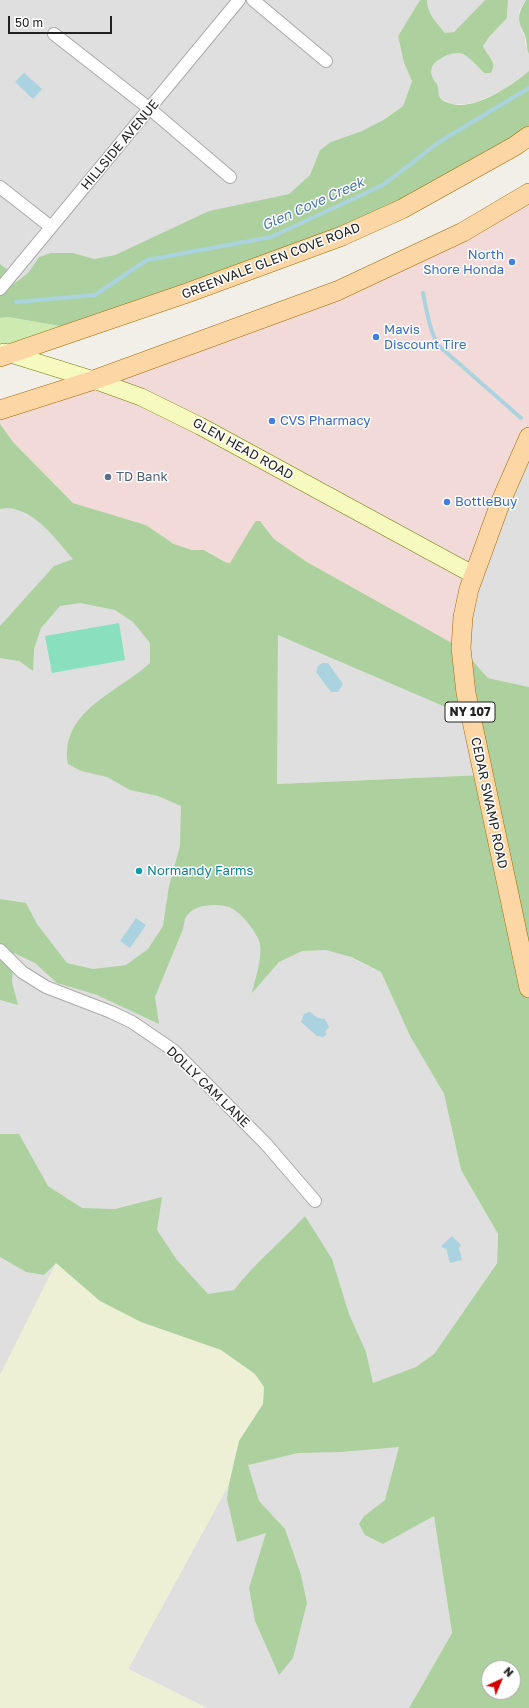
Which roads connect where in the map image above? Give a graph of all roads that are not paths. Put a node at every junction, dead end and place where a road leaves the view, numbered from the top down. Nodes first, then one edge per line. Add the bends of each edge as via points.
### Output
1 (239, 0) edge
2 (253, 0) edge
3 (54, 34) dead end
4 (326, 61) dead end
5 (150, 109) junction
6 (529, 136) edge
7 (230, 177) dead end
8 (0, 187) edge
9 (529, 193) edge
10 (51, 227) junction
11 (0, 289) edge
12 (3, 354) edge
13 (94, 380) junction
14 (0, 410) edge
15 (529, 437) edge
16 (474, 575) junction
17 (0, 950) edge
18 (529, 988) edge
19 (315, 1201) dead end

1 - 5 street, HILLSIDE AVENUE
2 - 4 street
3 - 5 street
5 - 7 street
5 - 10 street, HILLSIDE AVENUE
6 - 12 main road, GREENVALE GLEN COVE ROAD via 402,209 342,236 187,293
8 - 10 street
9 - 13 main road via 445,241 337,291
10 - 11 street, HILLSIDE AVENUE
12 - 13 main road, GLEN HEAD ROAD
13 - 14 main road
13 - 16 main road, GLEN HEAD ROAD via 141,397 189,420
15 - 16 main road, CEDAR SWAMP ROAD / NY 107 via 501,501
16 - 18 main road, CEDAR SWAMP ROAD / NY 107 via 463,617 462,648 466,693
17 - 19 street, DOLLY CAM LANE via 22,972 46,987 132,1022 173,1050 266,1144

